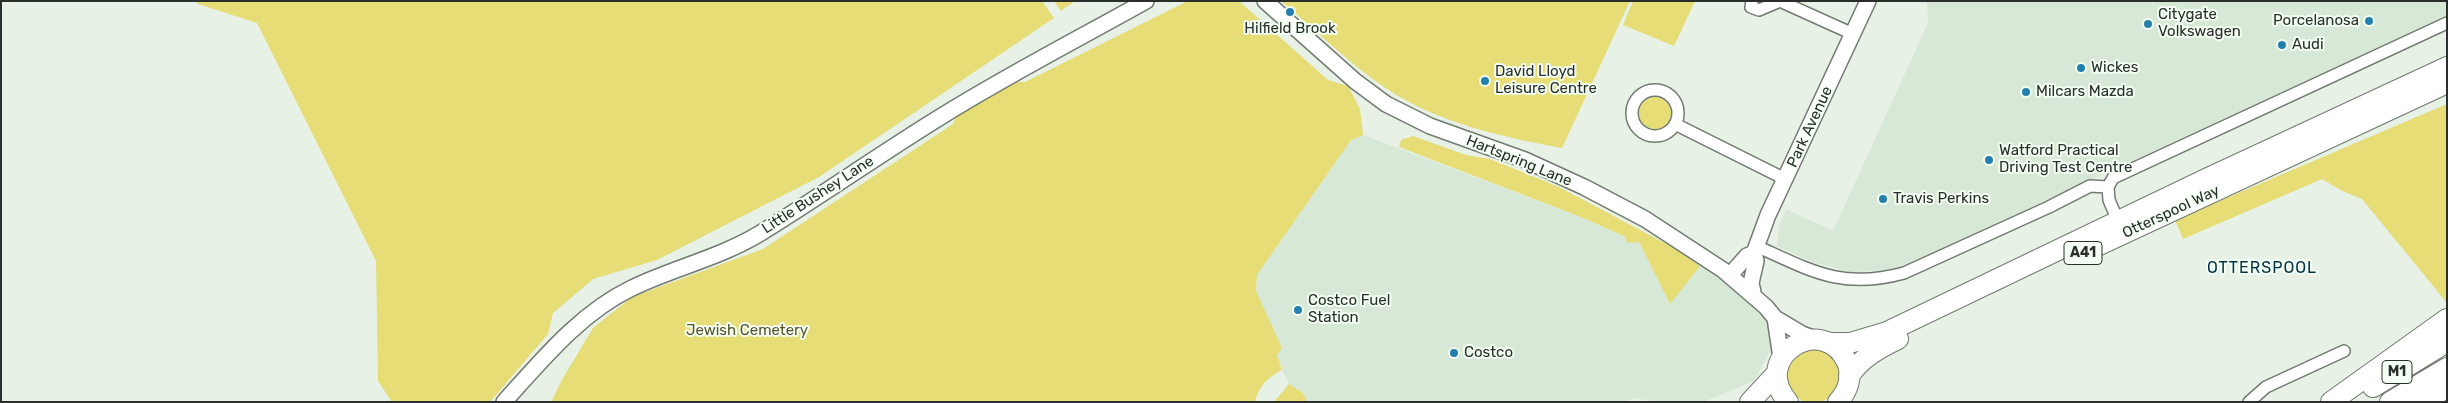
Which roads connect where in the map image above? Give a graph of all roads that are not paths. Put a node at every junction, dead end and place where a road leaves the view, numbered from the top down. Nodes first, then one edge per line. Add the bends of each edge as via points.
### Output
1 (1146, 1) edge
2 (1265, 1) edge
3 (1752, 1) edge
4 (1868, 1) edge
5 (2447, 23) edge
6 (1853, 34) junction
7 (2447, 54) edge
8 (2447, 67) edge
9 (2447, 83) edge
10 (2447, 96) edge
11 (1675, 124) junction
12 (2324, 140) junction
13 (1785, 180) junction
14 (2204, 180) junction
15 (2108, 187) junction
16 (2118, 221) junction
17 (1755, 250) junction
18 (1730, 275) junction
19 (1754, 297) junction
20 (1775, 318) junction
21 (2447, 318) edge
22 (1824, 341) junction
23 (2447, 342) edge
24 (2344, 350) dead end
25 (1779, 365) junction
26 (2447, 368) edge
27 (2447, 388) edge
28 (1846, 392) edge
29 (504, 402) edge
30 (1750, 402) edge
31 (1788, 402) edge
32 (2249, 402) edge
33 (2331, 402) edge
34 (2347, 402) edge
35 (2390, 402) edge
36 (2421, 402) edge

1 - 29 street, Little Bushey Lane via 943,115 756,236 646,282 599,307 569,333
2 - 18 street, Hartspring Lane via 1355,81 1392,108 1430,126 1525,160 1584,187 1645,219
3 - 6 street via 1751,7 1758,10 1780,1
4 - 6 street, Park Avenue
5 - 15 street via 2112,178
6 - 13 street, Park Avenue
7 - 14 highway
8 - 14 highway, Otterspool Way / A41
9 - 12 highway, Otterspool Way / A41
10 - 12 highway
11 - 11 street via 1660,136 1645,134 1635,124 1633,109 1636,102 1654,90 1668,95 1677,107
11 - 13 street
12 - 28 highway, Otterspool Way / A41 via 1888,344 1855,366
13 - 17 street, Park Avenue
14 - 16 highway, Otterspool Way / A41
15 - 16 street, Otterspool Way via 2109,200
15 - 17 street via 2090,186 1935,260 1880,280 1854,281 1824,275
16 - 22 highway, Otterspool Way / A41 via 1887,332 1850,343
17 - 18 street, Park Avenue
17 - 19 street, Park Avenue via 1751,283
18 - 19 street, Hartspring Lane
19 - 20 street, Hartspring Lane
20 - 22 street, Hartspring Lane via 1802,334
20 - 25 street
21 - 33 highway, M1
22 - 25 highway, Otterspool Way via 1796,344
22 - 28 highway via 1844,356
23 - 34 highway, M1
24 - 32 street via 2266,387
25 - 30 highway, Otterspool Way
25 - 31 highway via 1778,384
26 - 35 highway, M1
27 - 36 highway, M1

